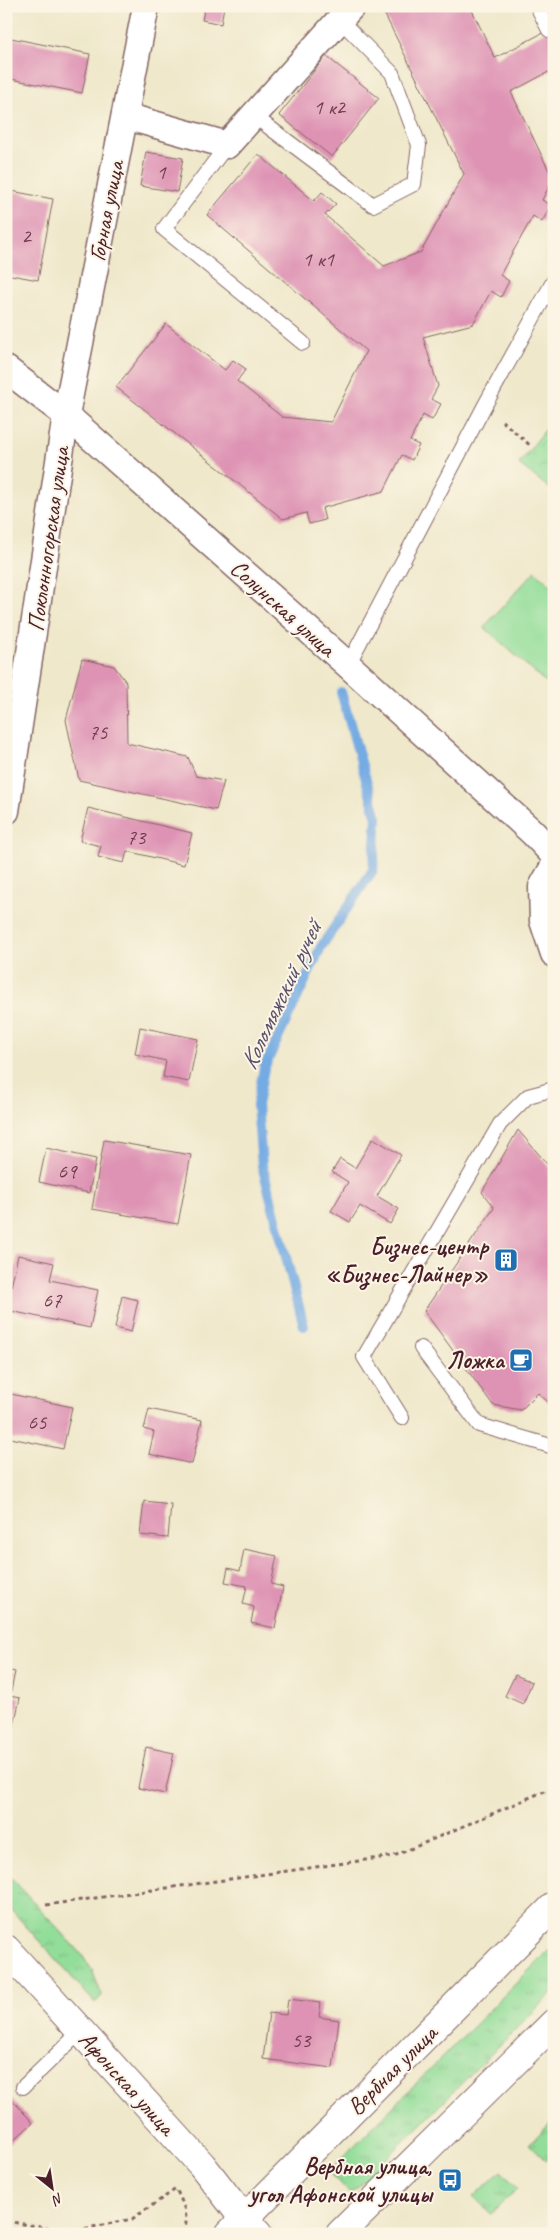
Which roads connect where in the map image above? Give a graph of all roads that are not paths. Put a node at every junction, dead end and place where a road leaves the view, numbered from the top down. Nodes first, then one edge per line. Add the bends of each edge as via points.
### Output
1 (146, 6) edge
2 (538, 6) edge
3 (346, 13) edge
4 (548, 30) dead end
5 (124, 116) junction
6 (254, 116) junction
7 (228, 145) junction
8 (554, 280) edge
9 (303, 343) dead end
10 (6, 369) edge
11 (66, 415) junction
12 (348, 665) junction
13 (6, 811) edge
14 (554, 855) edge
15 (554, 866) edge
16 (554, 954) edge
17 (554, 1090) edge
18 (421, 1348) dead end
19 (402, 1418) dead end
20 (554, 1447) edge
21 (554, 1906) edge
22 (6, 1949) edge
23 (554, 2023) edge
24 (80, 2032) junction
25 (23, 2087) dead end
26 (245, 2230) edge
27 (340, 2234) edge

1 - 5 street, Горная улица
2 - 4 lane
3 - 6 street
3 - 6 lane via 392,73 419,145 414,184 373,205
5 - 7 street
5 - 11 street, Горная улица
6 - 7 street
7 - 9 lane via 164,229
8 - 12 lane
10 - 11 street, Солунская улица
11 - 12 street, Солунская улица
11 - 13 street, Поклонногорская улица
12 - 14 street, Солунская улица
15 - 16 street via 542,887 543,921
17 - 19 lane via 528,1096 500,1124 364,1357
18 - 20 lane via 479,1425
21 - 26 main road, Вербная улица
22 - 24 main road, Афонская улица
23 - 27 main road
24 - 25 lane
24 - 26 main road, Афонская улица via 202,2165

